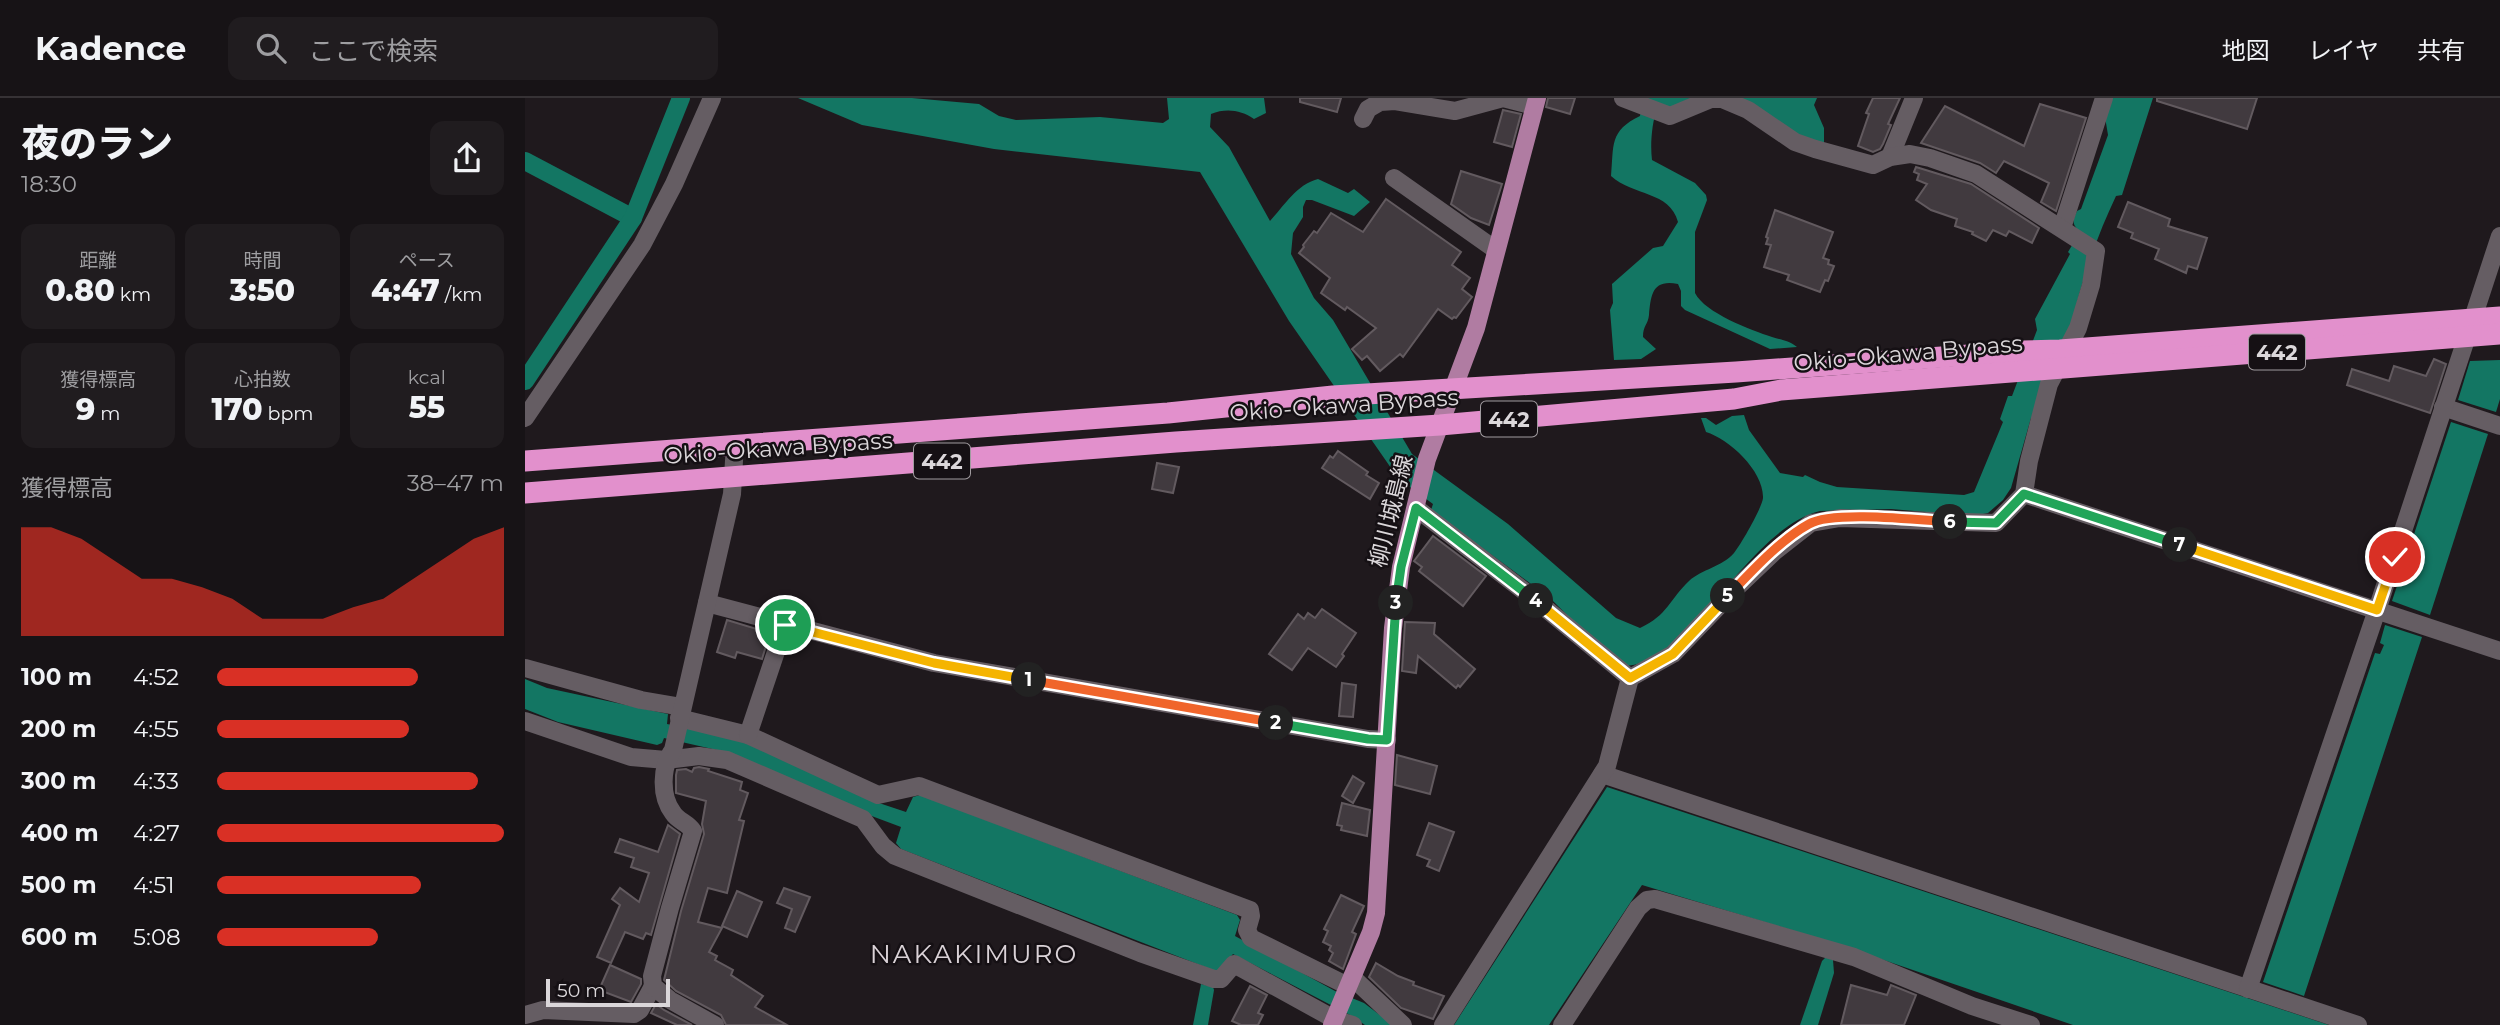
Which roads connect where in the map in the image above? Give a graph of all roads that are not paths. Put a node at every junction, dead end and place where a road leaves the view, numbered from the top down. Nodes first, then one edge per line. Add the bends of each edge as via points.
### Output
1 (712, 98) edge
2 (1623, 98) edge
3 (1914, 98) edge
4 (2104, 98) edge
5 (1379, 100) edge
6 (1535, 102) edge
7 (1363, 119) dead end
8 (1890, 157) junction
9 (1394, 178) dead end
10 (2066, 230) junction
11 (2500, 236) edge
12 (1496, 250) junction
13 (2500, 317) edge
14 (2470, 328) junction
15 (2500, 334) edge
16 (2060, 359) junction
17 (2019, 361) junction
18 (1454, 387) junction
19 (2443, 407) junction
20 (525, 418) edge
21 (1440, 425) junction
22 (2500, 426) edge
23 (735, 444) junction
24 (525, 461) edge
25 (734, 478) junction
26 (525, 493) edge
27 (2024, 494) junction
28 (1417, 503) junction
29 (707, 603) junction
30 (2377, 610) junction
31 (785, 625) junction
32 (2500, 651) edge
33 (525, 668) edge
34 (1630, 678) junction
35 (681, 712) junction
36 (525, 721) edge
37 (748, 735) junction
38 (1387, 740) junction
39 (666, 760) junction
40 (1602, 774) junction
41 (653, 986) junction
42 (1349, 986) junction
43 (2248, 989) junction
44 (525, 1015) edge
45 (1334, 1020) edge
46 (715, 1025) edge
47 (1353, 1025) edge
48 (1403, 1025) edge
49 (1443, 1025) edge
50 (1562, 1025) edge
51 (2031, 1025) edge
52 (2358, 1025) edge

1 - 20 street via 642,245
2 - 8 street via 1670,116 1711,99 1723,99 1795,142 1873,164
3 - 8 street
4 - 10 street
5 - 6 street via 1455,111 1503,98
5 - 7 street
6 - 12 main road, 柳川城島線
8 - 10 street via 1910,154 1976,174
9 - 12 street
10 - 16 street via 2096,251 2078,328
11 - 14 street
12 - 18 main road, 柳川城島線 via 1476,328
13 - 14 highway, Okio-Okawa Bypass / 442
14 - 15 highway, Okio-Okawa Bypass / 442
14 - 16 highway, Okio-Okawa Bypass / 442
14 - 19 street
16 - 17 highway, Okio-Okawa Bypass / 442
16 - 27 street via 2049,384
17 - 18 highway, Okio-Okawa Bypass / 442
17 - 21 highway, Okio-Okawa Bypass / 442 via 1734,399
18 - 21 main road, 柳川城島線
18 - 23 highway, Okio-Okawa Bypass / 442
19 - 22 street
19 - 30 street
21 - 25 highway, Okio-Okawa Bypass / 442
21 - 28 main road, 柳川城島線
23 - 24 highway, Okio-Okawa Bypass / 442
23 - 25 street
25 - 26 highway, Okio-Okawa Bypass / 442
25 - 29 street
27 - 30 street
27 - 34 street via 1996,523 1840,518 1811,523 1773,552 1673,654
28 - 34 street
28 - 38 main road, 柳川城島線 via 1401,567 1393,628
29 - 31 street
29 - 35 street
30 - 32 street
30 - 43 street
31 - 37 street
31 - 38 street via 934,663
33 - 35 street
34 - 40 street
35 - 37 street
35 - 39 street via 673,750
36 - 39 street via 631,757
37 - 42 street via 878,796 919,786 1250,910 1247,930 1251,938
38 - 42 main road, 柳川城島線 via 1376,913
39 - 41 street via 666,798 673,815 694,831 662,937
39 - 45 street via 699,756 727,760 863,818 895,856 1214,979 1221,979 1234,964
40 - 43 street
40 - 49 street
41 - 44 street via 634,1014 543,1010
41 - 46 street
42 - 45 main road, 柳川城島線
42 - 48 street
43 - 52 street
45 - 47 street
50 - 51 street via 1639,908 1655,899 1854,957

